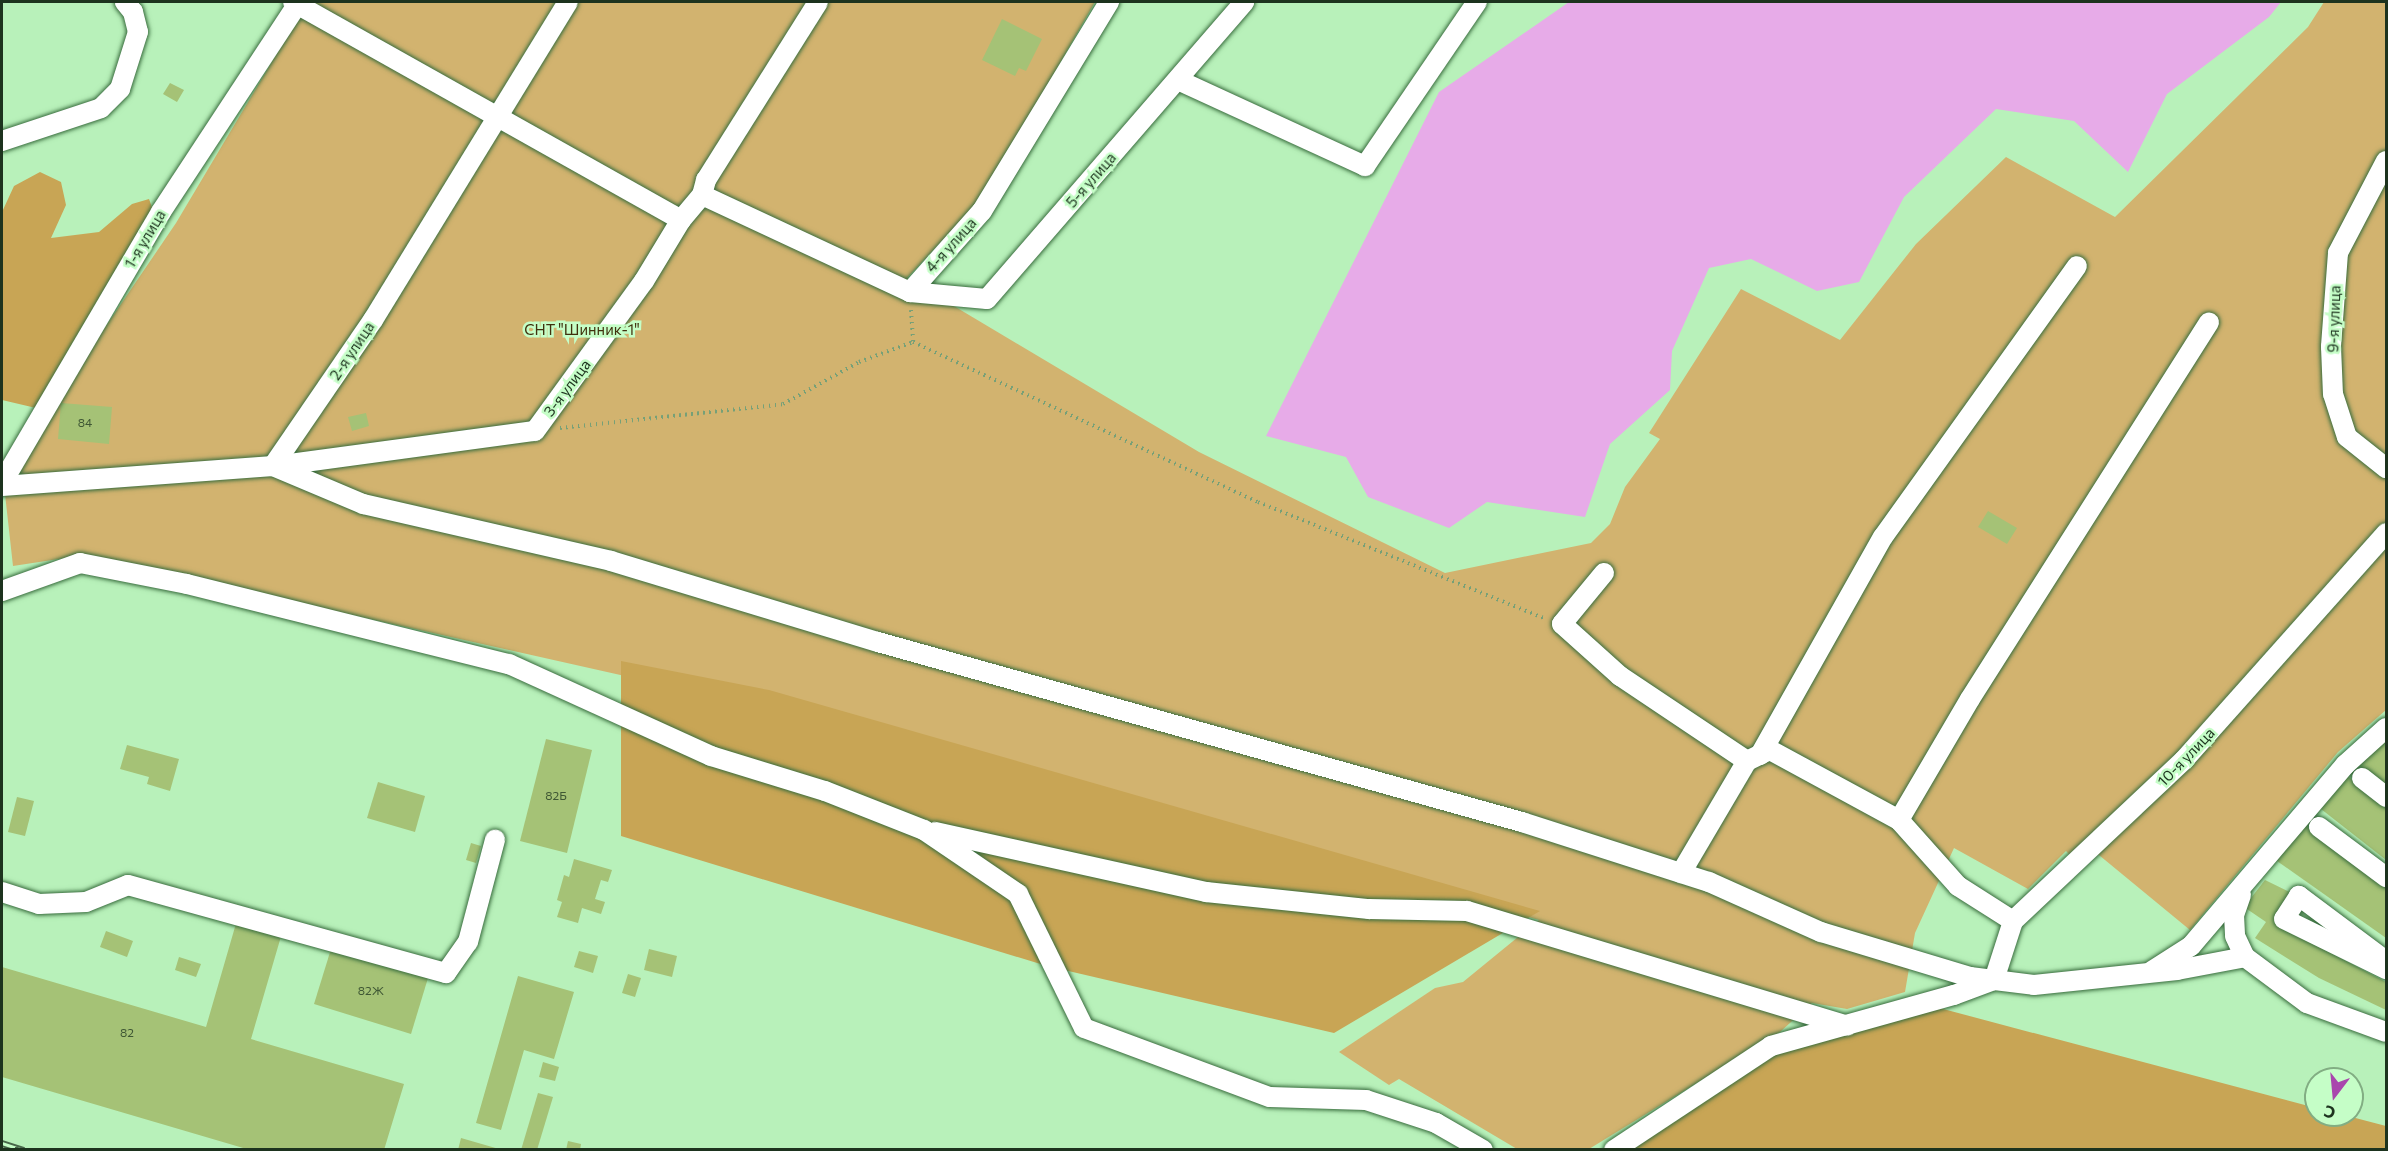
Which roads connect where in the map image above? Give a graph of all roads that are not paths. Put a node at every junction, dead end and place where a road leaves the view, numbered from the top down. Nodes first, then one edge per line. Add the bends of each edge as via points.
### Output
1 (124, 2) edge
2 (568, 2) edge
3 (818, 2) edge
4 (1109, 2) edge
5 (1244, 2) edge
6 (1477, 2) edge
7 (296, 3) edge
8 (1178, 80) junction
9 (499, 115) junction
10 (2, 141) edge
11 (2386, 161) edge
12 (702, 195) junction
13 (681, 220) junction
14 (2077, 266) dead end
15 (910, 292) junction
16 (2209, 322) dead end
17 (273, 466) junction
18 (2386, 468) edge
19 (2, 484) edge
20 (2386, 533) edge
21 (1604, 573) dead end
22 (2, 591) edge
23 (2386, 728) edge
24 (1754, 758) junction
25 (2362, 778) dead end
26 (2386, 797) edge
27 (1899, 820) junction
28 (2319, 827) dead end
29 (924, 830) junction
30 (495, 840) dead end
31 (1681, 873) junction
32 (2386, 877) edge
33 (2243, 888) junction
34 (2, 892) edge
35 (2013, 921) junction
36 (2246, 957) junction
37 (2386, 961) edge
38 (2386, 969) edge
39 (2150, 973) junction
40 (1994, 980) junction
41 (1847, 1026) junction
42 (2386, 1032) edge
43 (1483, 1149) edge
44 (1614, 1149) edge

1 - 10 lane via 133,12 138,32 120,89 101,108
2 - 9 lane, 2-я улица
3 - 12 lane, 3-я улица via 706,180
4 - 15 lane, 4-я улица via 982,211
5 - 8 lane, 5-я улица
6 - 8 lane via 1365,166
7 - 9 lane
7 - 19 lane, 1-я улица via 161,212
8 - 15 lane, 5-я улица via 987,299
9 - 13 lane
9 - 17 lane, 2-я улица via 373,320
11 - 18 lane, 9-я улица via 2338,253 2331,347 2333,394 2347,437
12 - 13 lane, 3-я улица
12 - 15 lane
13 - 17 lane, 3-я улица via 644,281 535,431
14 - 24 lane via 1883,537
16 - 27 lane via 1970,699
17 - 19 lane
17 - 31 lane via 363,504 611,561 878,642 1522,822
20 - 35 lane, 10-я улица via 2184,760
21 - 24 lane via 1562,624 1620,676
22 - 29 lane via 80,563 198,587 498,661 711,756 825,791
23 - 33 lane via 2345,765
24 - 27 lane via 1770,750
24 - 31 lane
25 - 26 lane
27 - 35 lane via 1958,886
28 - 32 lane
29 - 41 lane via 1206,892 1369,909 1467,910
29 - 43 lane via 1018,894 1084,1028 1270,1096 1366,1100 1436,1123
30 - 34 lane via 468,942 446,973 128,885 86,902 39,904
31 - 40 lane via 1821,932 1970,977
33 - 36 lane via 2234,915 2235,936
33 - 39 lane via 2191,946
35 - 40 lane, 10-я улица
36 - 39 lane
36 - 42 lane via 2307,1003
37 - 38 lane via 2299,896 2284,919
39 - 40 lane via 2034,985
40 - 41 lane
41 - 44 lane via 1772,1046

